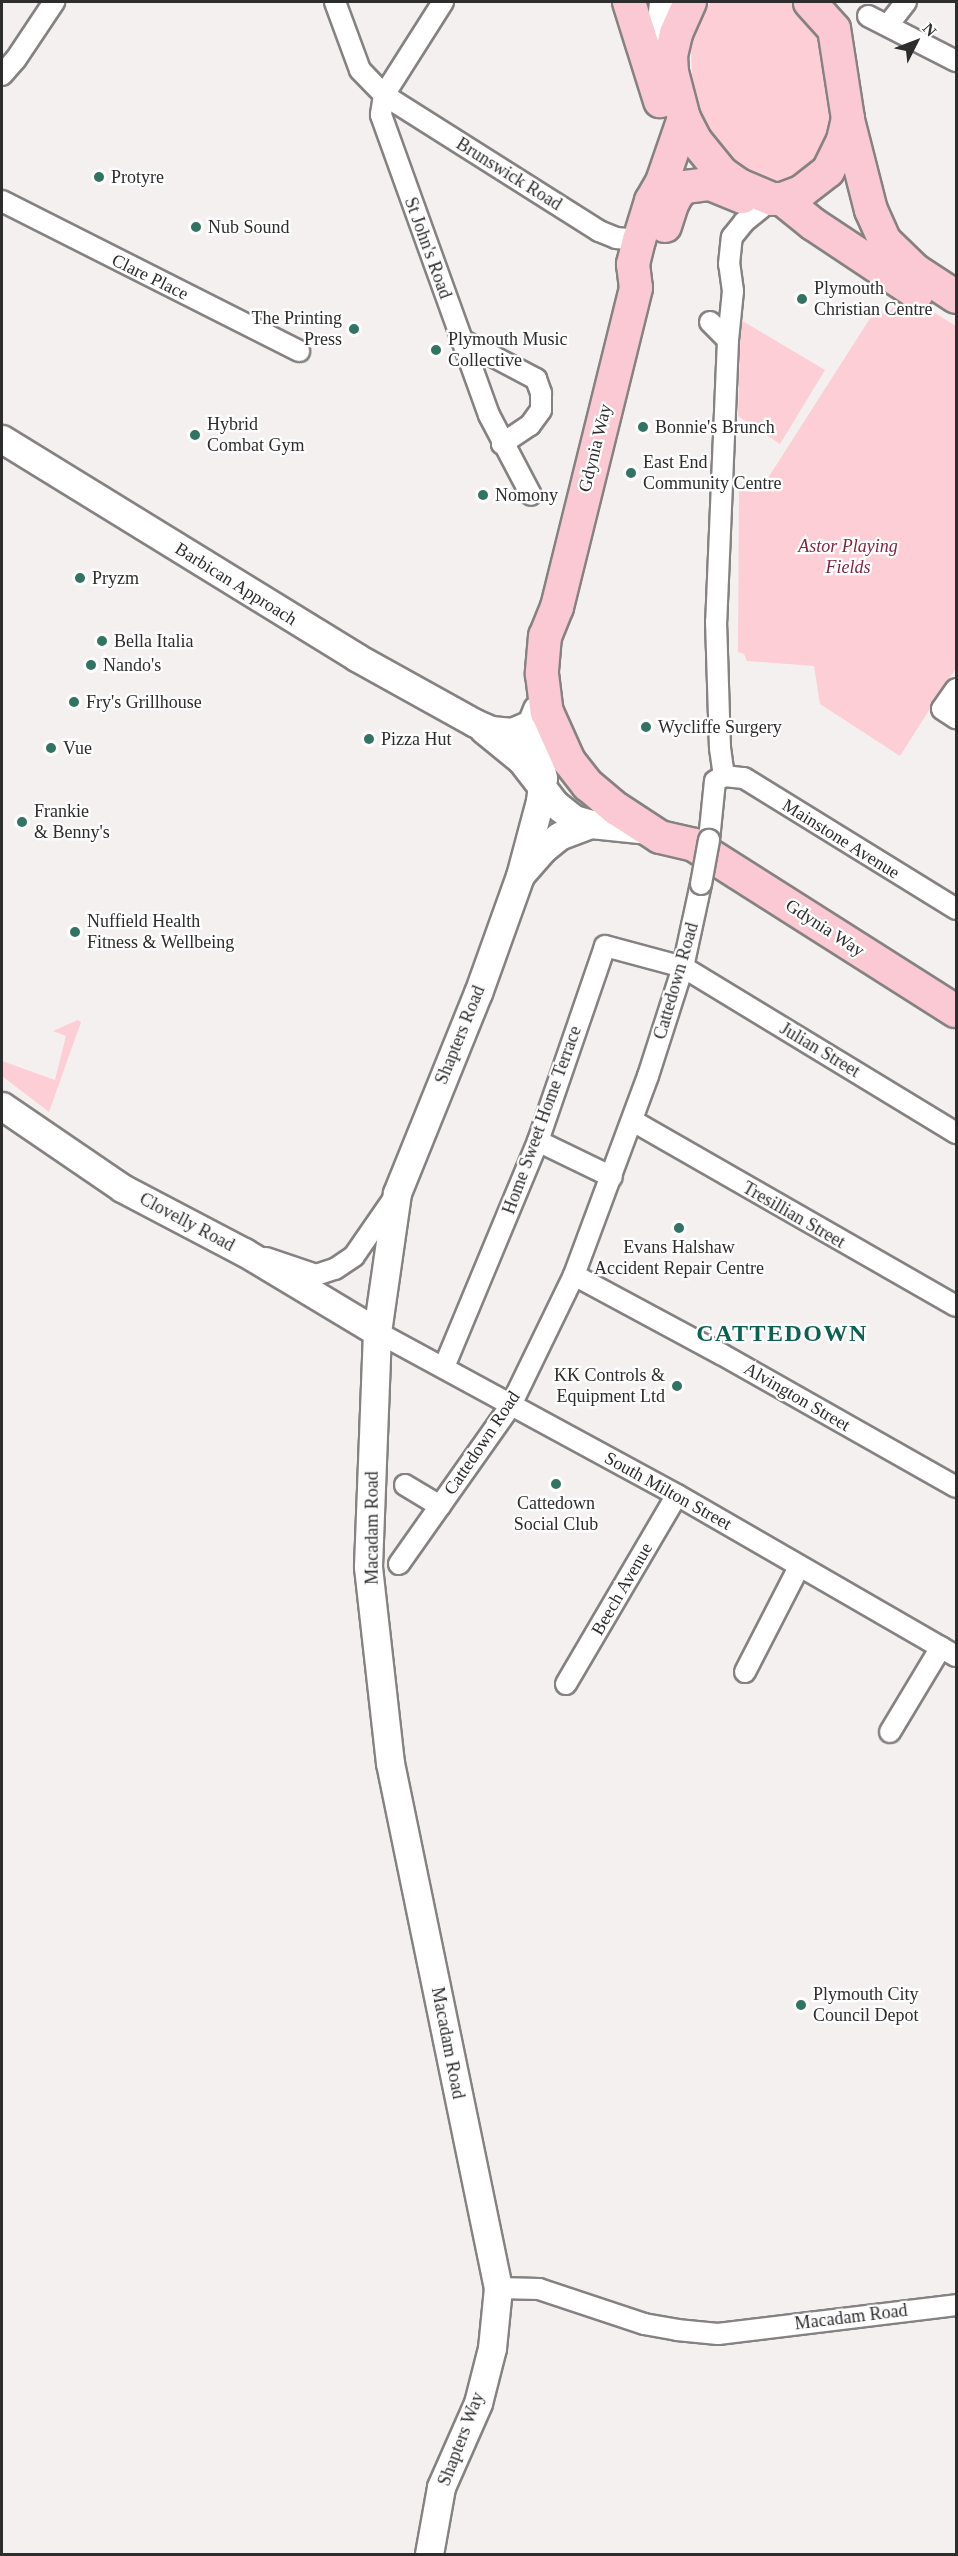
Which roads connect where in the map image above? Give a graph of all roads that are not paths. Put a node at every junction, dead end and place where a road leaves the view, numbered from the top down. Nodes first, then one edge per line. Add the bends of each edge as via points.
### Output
1 (54, 2) edge
2 (335, 2) edge
3 (443, 2) edge
4 (632, 2) edge
5 (663, 2) edge
6 (690, 2) edge
7 (810, 2) edge
8 (906, 2) edge
9 (831, 15) edge
10 (868, 16) dead end
11 (888, 25) junction
12 (957, 62) edge
13 (672, 63) junction
14 (2, 75) edge
15 (384, 95) junction
16 (684, 118) junction
17 (848, 119) junction
18 (772, 198) junction
19 (2, 201) edge
20 (651, 201) junction
21 (639, 240) junction
22 (636, 288) junction
23 (957, 297) edge
24 (957, 318) edge
25 (710, 322) dead end
26 (462, 340) junction
27 (728, 340) junction
28 (299, 351) dead end
29 (2, 439) edge
30 (502, 444) junction
31 (531, 495) dead end
32 (557, 607) junction
33 (957, 689) edge
34 (543, 690) junction
35 (950, 714) edge
36 (475, 723) junction
37 (531, 724) junction
38 (724, 776) junction
39 (542, 789) junction
40 (591, 824) junction
41 (649, 830) junction
42 (694, 845) junction
43 (520, 876) junction
44 (957, 909) edge
45 (683, 968) junction
46 (957, 1011) edge
47 (2, 1106) edge
48 (633, 1121) junction
49 (957, 1133) edge
50 (538, 1141) junction
51 (612, 1177) junction
52 (397, 1193) junction
53 (244, 1251) junction
54 (574, 1275) junction
55 (957, 1305) edge
56 (376, 1332) junction
57 (444, 1367) junction
58 (511, 1405) junction
59 (405, 1485) dead end
60 (957, 1487) edge
61 (677, 1495) junction
62 (440, 1506) junction
63 (399, 1564) dead end
64 (799, 1568) junction
65 (949, 1652) edge
66 (745, 1672) dead end
67 (567, 1684) dead end
68 (890, 1731) dead end
69 (498, 2288) junction
70 (957, 2305) edge
71 (429, 2554) edge

1 - 14 street
2 - 15 street via 360,70
3 - 15 street
4 - 13 main road
4 - 20 main road via 656,81 664,123 649,191
5 - 13 street via 661,21
6 - 13 main road via 679,24
7 - 9 main road
8 - 11 street
9 - 17 main road
10 - 11 street
11 - 12 street
13 - 16 main road
15 - 21 street, Brunswick Road via 599,231 616,238
15 - 26 street, St John's Road via 381,115
16 - 18 main road via 695,140 722,173
16 - 20 main road, Gdynia Way via 662,182
17 - 18 main road via 828,171 814,184
17 - 23 main road via 871,210 885,241 915,270
18 - 22 main road, Gdynia Way via 746,199 710,184 685,187 672,204 654,266
18 - 24 main road
18 - 27 street via 732,237 729,264 733,291
19 - 28 street, Clare Place
20 - 21 main road, Gdynia Way
21 - 22 main road, Gdynia Way via 633,264
22 - 32 main road, Gdynia Way
25 - 27 street
26 - 30 street, St John's Road
26 - 30 street via 536,379 541,410 530,424
27 - 38 street via 716,621
29 - 36 street, Barbican Approach via 348,653
30 - 31 street, St John's Road
32 - 34 main road, Gdynia Way via 545,636
32 - 42 main road, Gdynia Way via 565,639 566,701 584,744 618,784 675,822
33 - 35 street
34 - 37 street
34 - 41 main road, Gdynia Way via 554,733 578,773 601,797
36 - 37 street, Barbican Approach via 502,732 522,730
36 - 39 street, Barbican Approach via 521,760
37 - 39 street, Shapters Road
38 - 44 street, Mainstone Avenue via 744,778
38 - 45 street, Cattedown Road, bridge via 715,782 712,819
39 - 40 street, Barbican Approach via 562,811
39 - 43 street, Shapters Road
40 - 41 street, Barbican Approach
40 - 43 street, Shapters Road via 559,836
41 - 42 main road, Gdynia Way via 660,837
42 - 46 main road, Gdynia Way
43 - 52 street, Shapters Road via 478,993
45 - 48 street, Cattedown Road
45 - 49 street, Julian Street
45 - 50 street, Home Sweet Home Terrace via 605,946
47 - 53 street, Clovelly Road via 122,1188
48 - 51 street, Cattedown Road
48 - 55 street, Tresillian Street
50 - 51 street
50 - 57 street, Home Sweet Home Terrace
51 - 54 street, Cattedown Road
52 - 53 street, Shapters Road via 354,1256 335,1269 316,1275
52 - 56 street, Shapters Road
53 - 56 street, Clovelly Road
54 - 58 street, Cattedown Road
54 - 60 street, Alvington Street
56 - 57 street, South Milton Street
56 - 69 street, Macadam Road via 368,1566 390,1762
57 - 58 street, South Milton Street
58 - 61 street, South Milton Street
58 - 62 street, Cattedown Road
59 - 62 street
61 - 64 street, South Milton Street
61 - 67 street, Beech Avenue
62 - 63 street, Cattedown Road
64 - 65 street, South Milton Street
64 - 66 street
65 - 68 street
69 - 70 street, Macadam Road via 539,2289 644,2324 718,2334
69 - 71 street, Shapters Way via 492,2348 478,2403 441,2487

